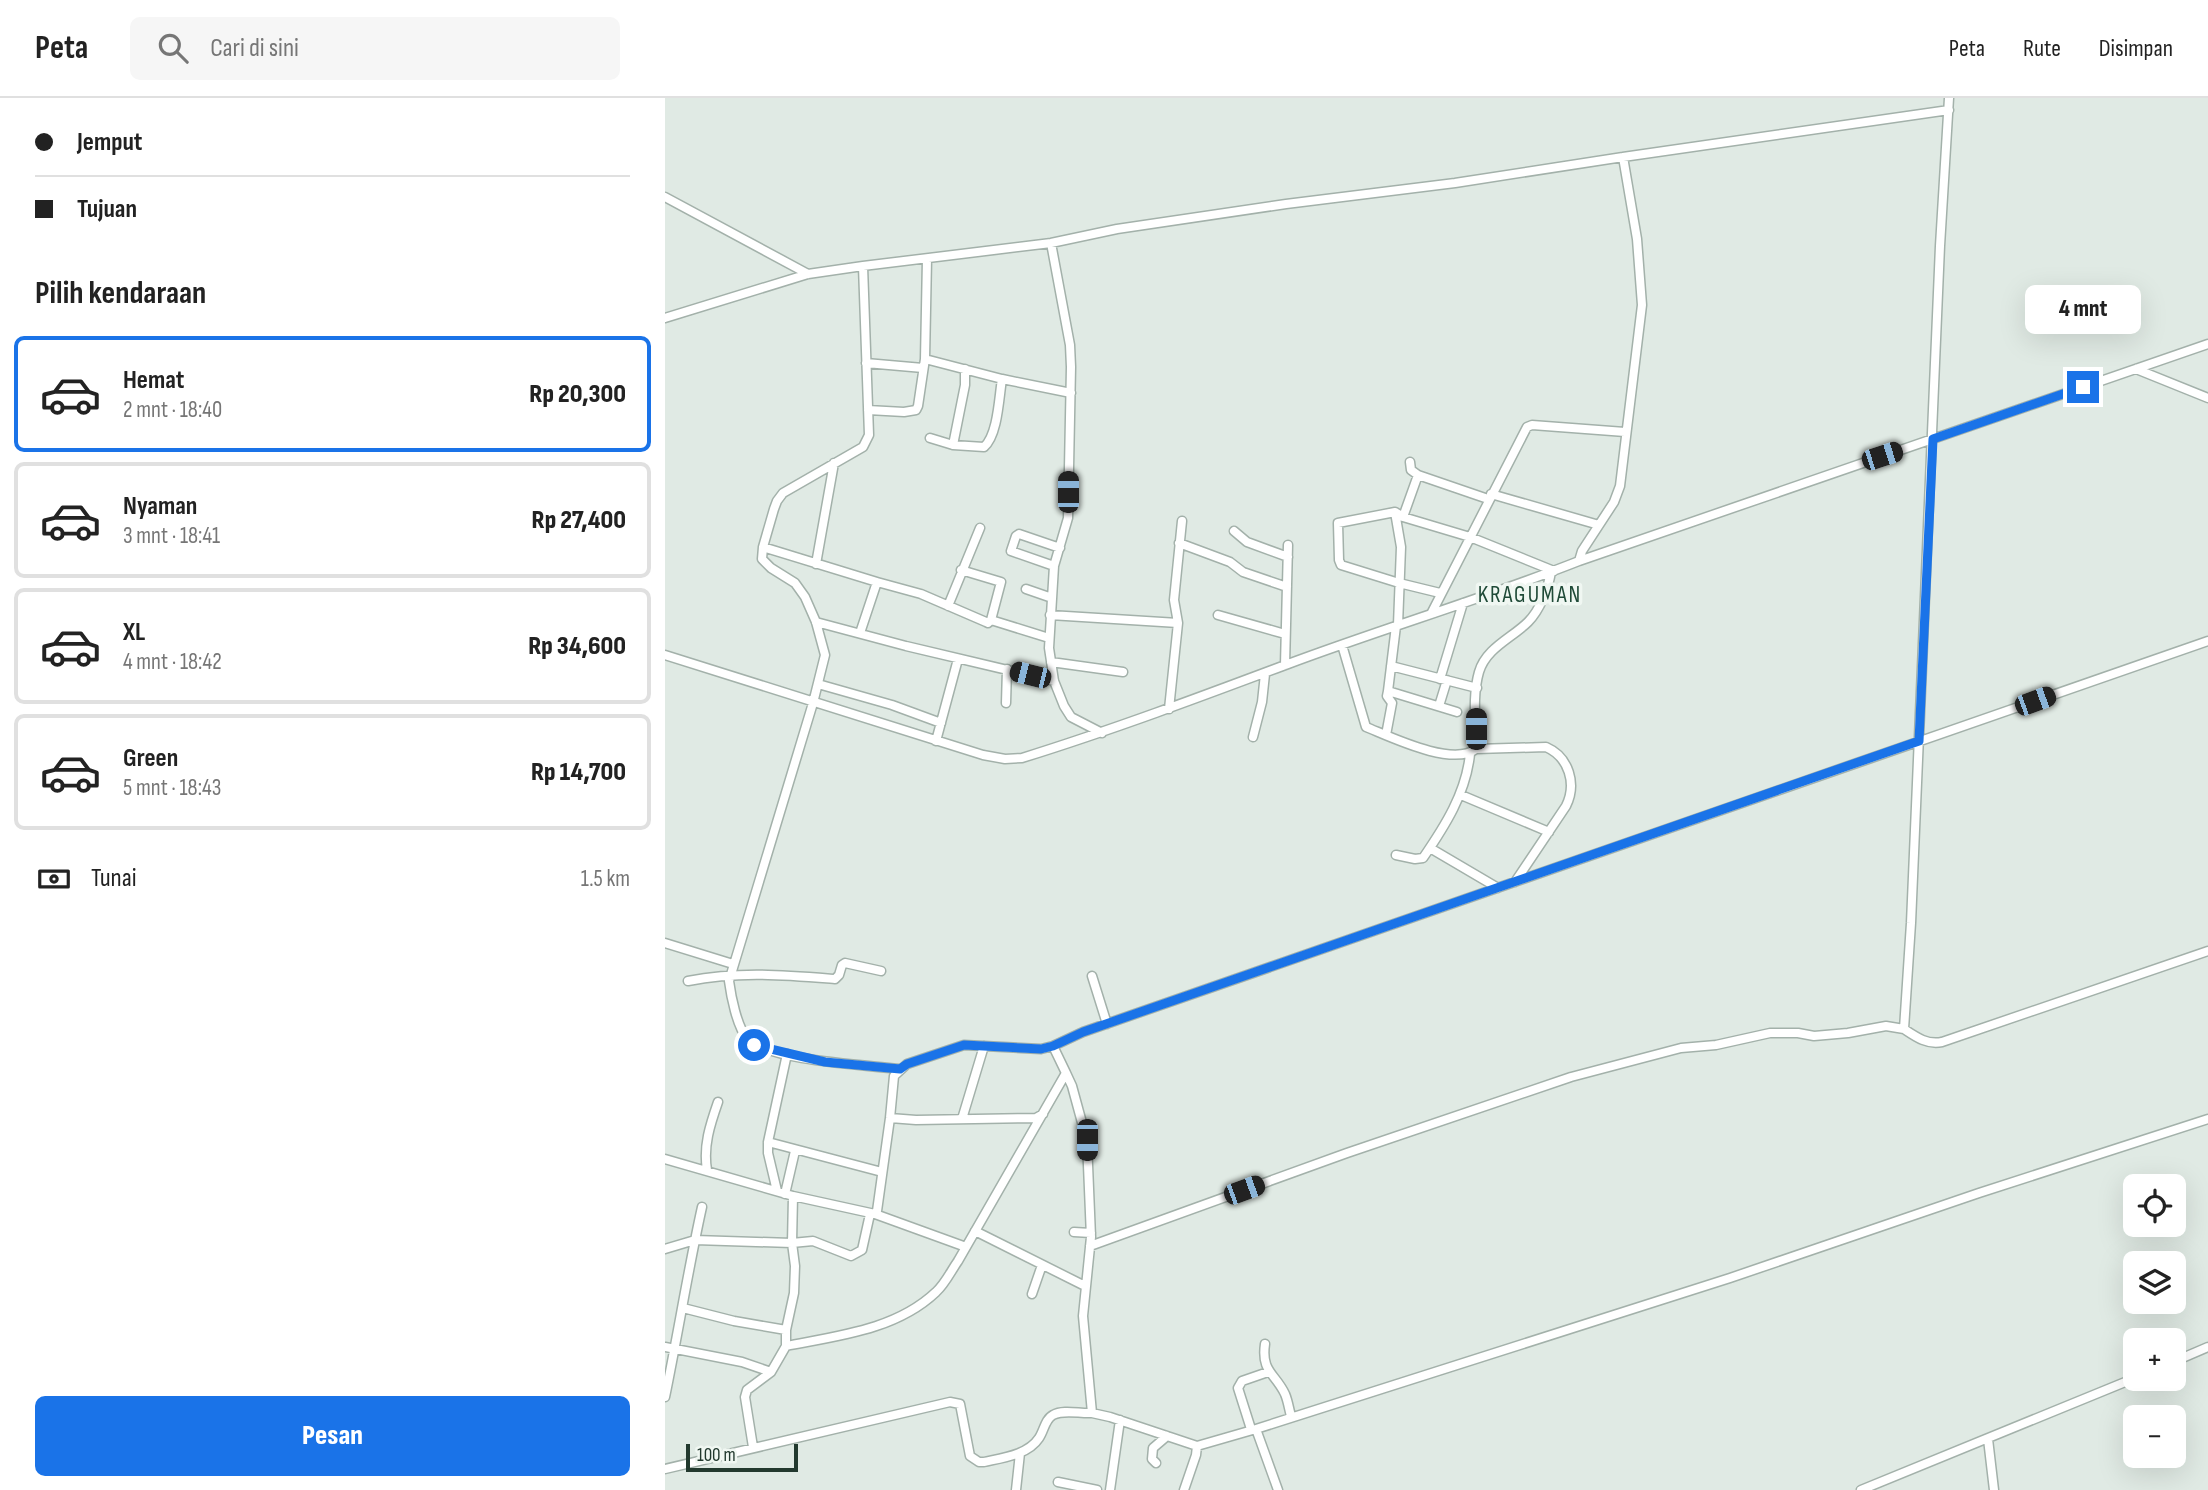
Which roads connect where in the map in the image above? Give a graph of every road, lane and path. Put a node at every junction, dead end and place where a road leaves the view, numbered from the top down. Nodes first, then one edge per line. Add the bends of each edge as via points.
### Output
1 (1949, 98) edge
2 (1949, 110) junction
3 (1623, 157) junction
4 (665, 197) edge
5 (1051, 243) junction
6 (927, 259) junction
7 (863, 266) junction
8 (808, 274) junction
9 (665, 318) edge
10 (2208, 344) edge
11 (866, 363) junction
12 (924, 363) junction
13 (965, 369) junction
14 (2136, 369) junction
15 (1002, 379) junction
16 (1071, 393) junction
17 (2208, 398) edge
18 (868, 410) junction
19 (1625, 432) junction
20 (930, 438) dead end
21 (1933, 439) junction
22 (953, 445) junction
23 (1410, 461) dead end
24 (834, 463) junction
25 (1418, 475) junction
26 (1490, 497) junction
27 (1395, 512) junction
28 (1403, 517) junction
29 (1182, 520) dead end
30 (1599, 525) junction
31 (980, 528) dead end
32 (1234, 531) dead end
33 (1470, 537) junction
34 (1179, 542) junction
35 (1288, 545) dead end
36 (763, 547) junction
37 (1060, 548) junction
38 (1288, 557) junction
39 (1579, 561) junction
40 (816, 564) junction
41 (1054, 566) junction
42 (961, 570) junction
43 (1553, 572) junction
44 (877, 583) junction
45 (1399, 583) junction
46 (1287, 587) junction
47 (1026, 589) dead end
48 (1440, 593) junction
49 (1052, 598) junction
50 (1463, 603) junction
51 (948, 606) junction
52 (1431, 614) junction
53 (1050, 615) junction
54 (1218, 615) dead end
55 (991, 620) junction
56 (816, 622) junction
57 (1178, 623) junction
58 (1397, 625) junction
59 (860, 633) junction
60 (1285, 634) junction
61 (1049, 638) junction
62 (2208, 641) edge
63 (1342, 645) junction
64 (665, 656) edge
65 (958, 659) junction
66 (1051, 662) junction
67 (1285, 665) junction
68 (1391, 666) junction
69 (1007, 669) junction
70 (1123, 671) dead end
71 (1265, 674) junction
72 (1444, 679) junction
73 (1053, 681) junction
74 (817, 684) junction
75 (1477, 688) junction
76 (1388, 691) junction
77 (813, 703) junction
78 (1006, 703) dead end
79 (1439, 706) junction
80 (1169, 709) junction
81 (1457, 712) dead end
82 (941, 723) junction
83 (1102, 733) junction
84 (1386, 735) junction
85 (1253, 737) dead end
86 (936, 741) junction
87 (1919, 741) junction
88 (1473, 751) junction
89 (1461, 795) junction
90 (1549, 832) junction
91 (1430, 848) junction
92 (1397, 855) dead end
93 (1515, 882) junction
94 (1497, 888) junction
95 (665, 943) edge
96 (2208, 951) edge
97 (733, 964) junction
98 (881, 971) dead end
99 (730, 974) junction
100 (1092, 976) dead end
101 (688, 981) dead end
102 (1107, 1024) junction
103 (1904, 1029) junction
104 (983, 1046) junction
105 (1053, 1046) junction
106 (787, 1054) junction
107 (900, 1069) junction
108 (1066, 1073) junction
109 (718, 1102) dead end
110 (1043, 1114) junction
111 (890, 1118) junction
112 (962, 1119) junction
113 (2208, 1119) edge
114 (768, 1142) junction
115 (795, 1151) junction
116 (665, 1160) edge
117 (708, 1170) junction
118 (882, 1172) junction
119 (785, 1194) junction
120 (702, 1207) dead end
121 (873, 1214) junction
122 (975, 1231) junction
123 (1074, 1232) dead end
124 (1091, 1233) junction
125 (695, 1240) junction
126 (792, 1243) junction
127 (966, 1247) junction
128 (1090, 1247) junction
129 (665, 1249) edge
130 (1042, 1265) junction
131 (1085, 1286) junction
132 (1032, 1294) dead end
133 (684, 1308) junction
134 (786, 1330) junction
135 (1265, 1344) dead end
136 (786, 1346) junction
137 (665, 1347) edge
138 (2208, 1348) edge
139 (675, 1349) junction
140 (2186, 1357) edge
141 (1268, 1372) junction
142 (771, 1373) junction
143 (2123, 1383) edge
144 (665, 1397) edge
145 (1092, 1413) junction
146 (1291, 1416) junction
147 (1120, 1420) junction
148 (1253, 1429) junction
149 (1167, 1436) junction
150 (1988, 1439) junction
151 (1196, 1446) junction
152 (754, 1447) junction
153 (1020, 1453) junction
154 (1156, 1463) dead end
155 (665, 1469) edge
156 (1058, 1482) dead end
157 (1016, 1490) edge
158 (1097, 1490) edge
159 (1110, 1490) edge
160 (1184, 1490) edge
161 (1278, 1490) edge
162 (1861, 1490) edge
163 (1994, 1490) edge

1 - 2 street
2 - 3 street
2 - 21 street
3 - 5 street via 1131,227
3 - 19 street via 1642,305
4 - 8 street
5 - 6 street
5 - 16 street via 1070,345
6 - 7 street
6 - 12 street
7 - 8 street
7 - 11 street
8 - 9 street
10 - 14 street
11 - 12 street
11 - 18 street
12 - 13 street
12 - 18 street via 916,410
13 - 15 street
13 - 22 street
14 - 17 street
14 - 21 street
15 - 16 street
15 - 22 street via 988,444
16 - 37 street via 1068,518
18 - 24 street via 867,442
19 - 26 street via 1527,427
19 - 30 street via 1620,486
20 - 22 street
21 - 39 street
21 - 87 street
23 - 25 street via 1411,470
24 - 36 street via 777,500
24 - 40 street
25 - 26 street
25 - 28 street
26 - 30 street
26 - 33 street
27 - 28 street
27 - 45 street via 1401,547
27 - 45 street via 1336,526 1341,565
28 - 33 street
29 - 34 street
30 - 39 street
31 - 42 street
32 - 38 street via 1247,542
33 - 43 street
33 - 48 street
34 - 46 street
34 - 57 street via 1174,600
35 - 38 street
36 - 40 street
36 - 56 street via 764,562 795,583
37 - 41 street
37 - 41 street via 1016,536 1011,551
38 - 46 street
39 - 43 street
40 - 44 street
41 - 49 street
42 - 51 street
42 - 55 street via 1001,582
43 - 50 street
43 - 75 street via 1530,621 1485,659
44 - 51 street
44 - 59 street
45 - 48 street
45 - 58 street
46 - 60 street
47 - 49 street
48 - 52 street
49 - 53 street
50 - 52 street
50 - 72 street
51 - 55 street via 988,623
52 - 58 street
53 - 57 street
53 - 61 street
54 - 60 street
55 - 61 street
56 - 59 street
56 - 74 street via 825,655
57 - 80 street
58 - 63 street
58 - 68 street
59 - 65 street
60 - 67 street
61 - 66 street
62 - 87 street
63 - 67 street
63 - 84 street via 1363,721 1366,727
64 - 77 street
65 - 69 street
65 - 82 street
66 - 70 street
66 - 73 street
67 - 71 street
68 - 72 street
68 - 76 street
69 - 73 street
69 - 78 street
71 - 80 street
71 - 85 street
72 - 75 street
72 - 79 street
73 - 83 street via 1071,716
74 - 77 street
74 - 82 street
75 - 88 street
76 - 79 street
76 - 84 street via 1392,703
77 - 86 street
77 - 97 street
79 - 81 street
80 - 83 street
82 - 86 street
83 - 86 street via 1022,758 995,758
84 - 88 street via 1433,752
87 - 93 street
87 - 103 street
88 - 89 street
88 - 90 street via 1546,747 1554,751 1573,785
89 - 90 street
89 - 91 street
90 - 93 street
91 - 92 street via 1420,859
91 - 94 street
93 - 94 street
94 - 102 street
95 - 97 street
96 - 103 street via 1942,1042 1923,1041
97 - 99 street
98 - 99 street via 845,963 835,979
99 - 101 street
99 - 106 street via 732,999 744,1035 754,1045
100 - 102 street
102 - 105 street
103 - 128 street via 1886,1026 1814,1036 1770,1033 1681,1048 1583,1073
104 - 105 street
104 - 107 street via 964,1045
104 - 112 street
105 - 108 street
106 - 107 street
106 - 114 street
107 - 111 street via 894,1076
108 - 110 street
108 - 124 street via 1087,1140
109 - 117 street via 704,1154
110 - 112 street via 1036,1118
110 - 122 street
111 - 112 street
111 - 118 street
113 - 146 street via 1730,1278
114 - 115 street
114 - 119 street
115 - 118 street
115 - 119 street
116 - 117 street
117 - 119 street
118 - 121 street
119 - 121 street
119 - 126 street
120 - 125 street
121 - 126 street via 864,1245 855,1255 813,1241
121 - 127 street
122 - 127 street
122 - 130 street
123 - 124 street
124 - 128 street
125 - 126 street
125 - 129 street
125 - 133 street
126 - 134 street via 794,1293
127 - 136 street via 938,1291 912,1310 891,1321
128 - 131 street
130 - 131 street
130 - 132 street
131 - 145 street via 1083,1316
133 - 134 street
133 - 139 street
134 - 136 street
135 - 141 street
136 - 142 street
137 - 139 street
138 - 140 street
139 - 142 street via 742,1362
139 - 144 street
141 - 146 street via 1285,1395
141 - 148 street via 1239,1384
142 - 152 street via 747,1390 745,1397
143 - 150 street
145 - 147 street
145 - 153 street via 1054,1414 1038,1441
146 - 148 street
147 - 149 street
147 - 159 street
148 - 151 street
148 - 161 street
149 - 151 street
149 - 154 street via 1153,1448
150 - 162 street
150 - 163 street
151 - 160 street
152 - 153 street via 955,1402 962,1409 974,1460
152 - 155 street
153 - 157 street
156 - 158 street

